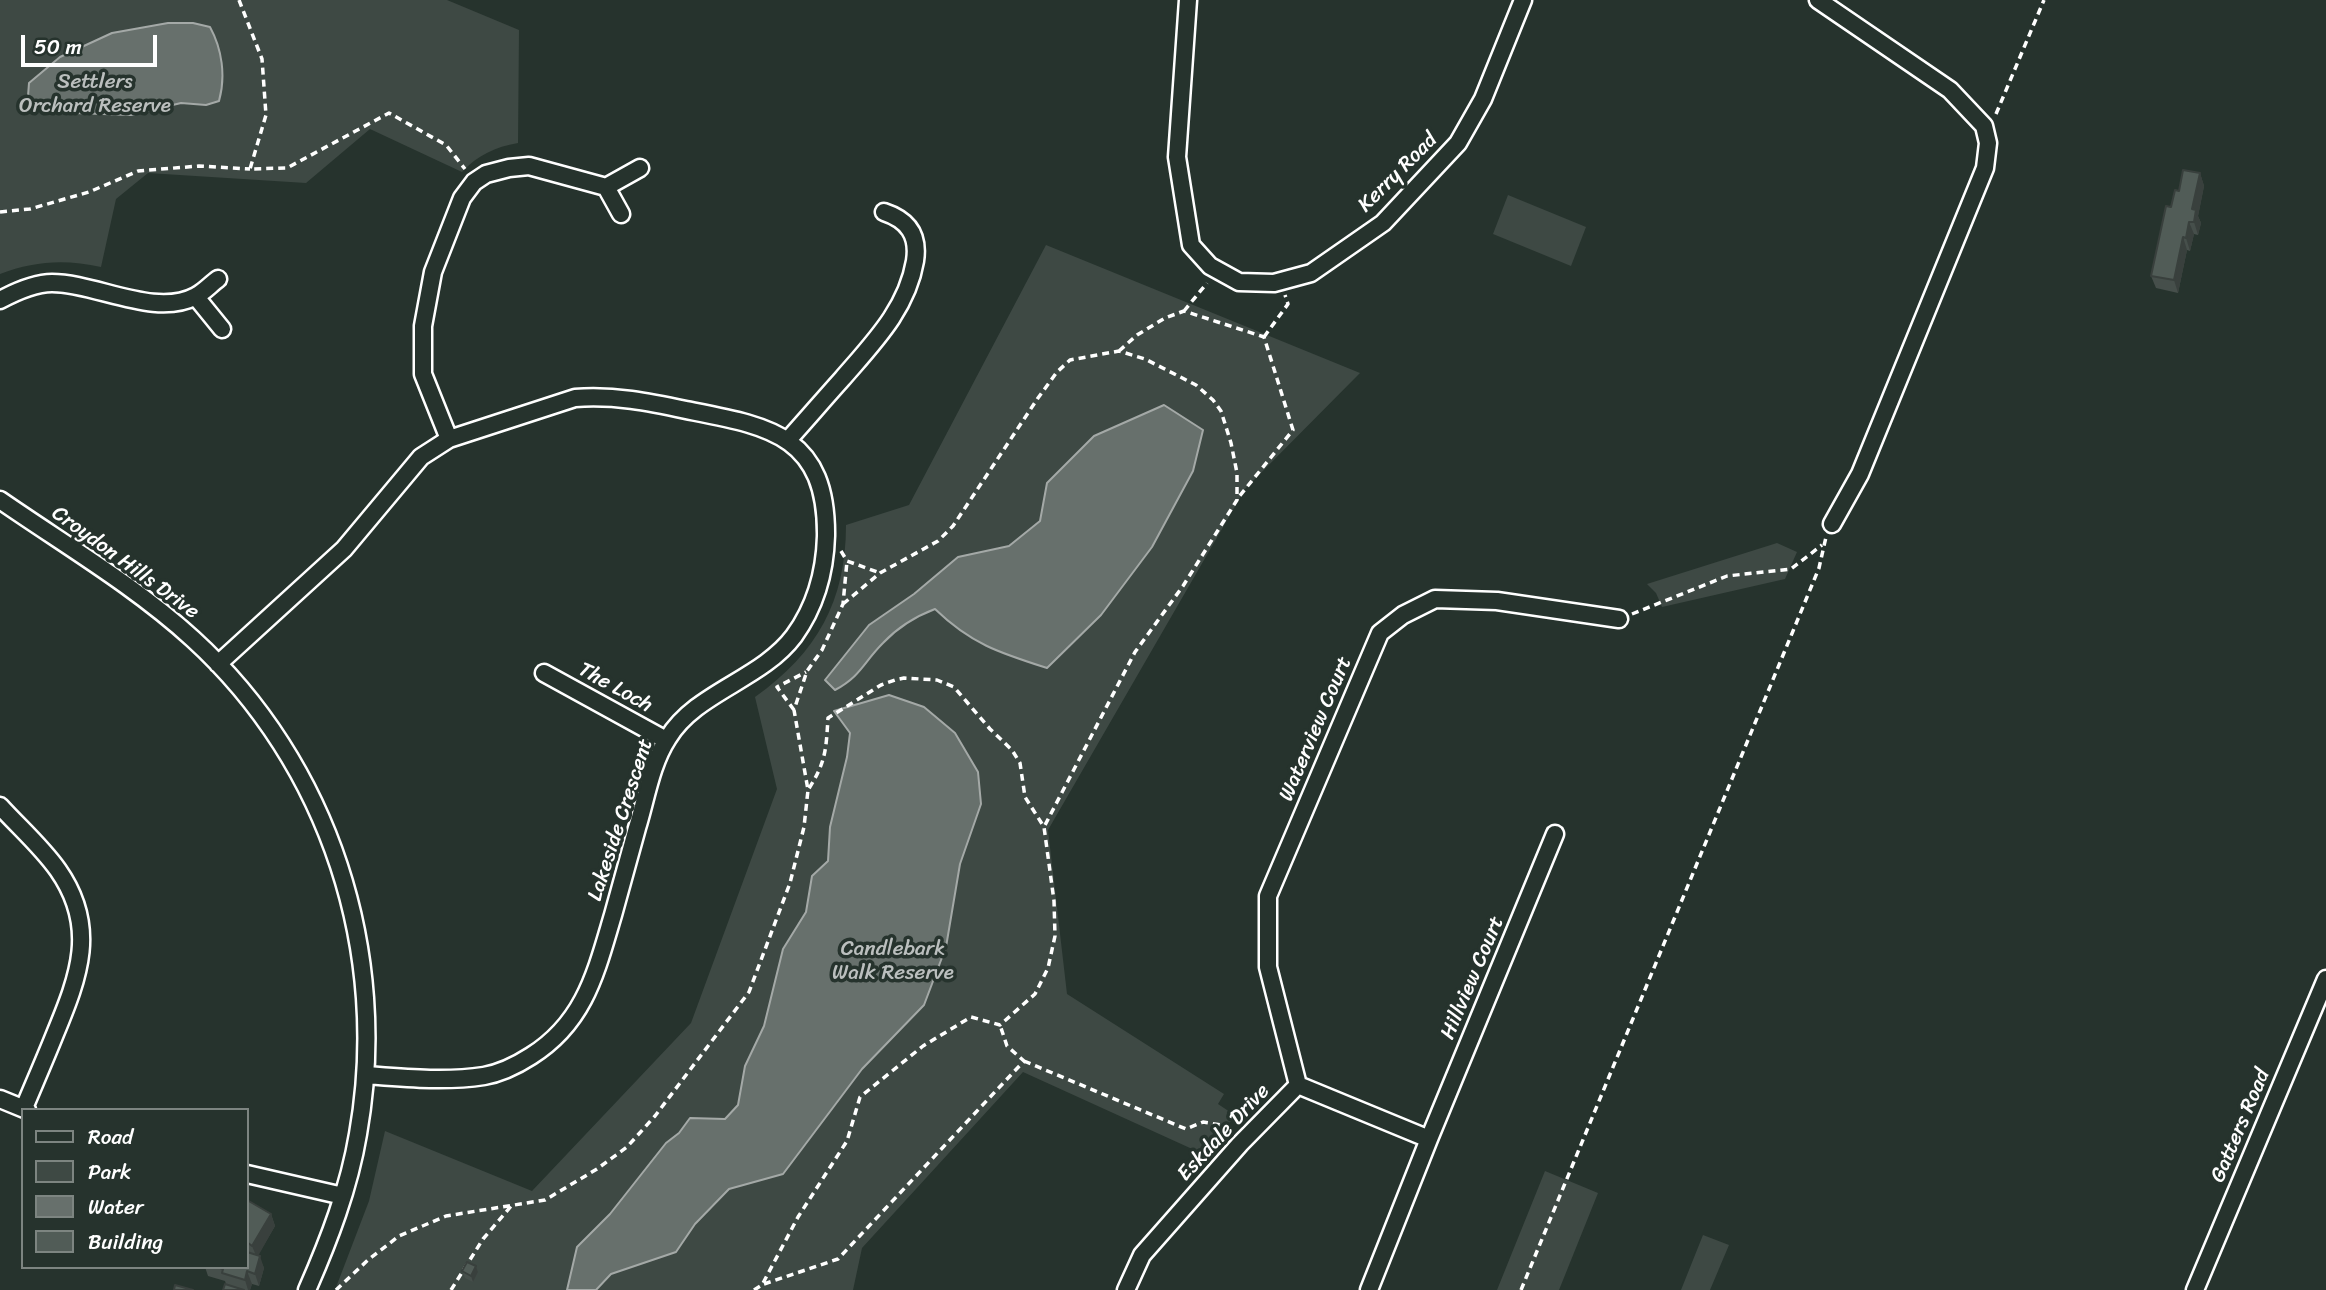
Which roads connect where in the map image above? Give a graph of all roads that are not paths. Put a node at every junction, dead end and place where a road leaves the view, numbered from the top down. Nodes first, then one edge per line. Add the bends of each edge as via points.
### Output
1 (1188, 0) edge
2 (1523, 0) edge
3 (1818, 0) edge
4 (640, 168) dead end
5 (606, 187) junction
6 (884, 212) dead end
7 (621, 214) dead end
8 (218, 279) dead end
9 (196, 296) junction
10 (0, 300) edge
11 (222, 329) dead end
12 (449, 439) junction
13 (788, 440) junction
14 (0, 500) edge
15 (1832, 524) road end
16 (1619, 619) road end
17 (218, 664) junction
18 (544, 673) dead end
19 (666, 740) junction
20 (0, 806) edge
21 (1555, 834) dead end
22 (2326, 979) edge
23 (366, 1075) junction
24 (1298, 1085) junction
25 (0, 1099) edge
26 (22, 1108) edge
27 (25, 1108) edge
28 (1429, 1139) junction
29 (248, 1174) edge
30 (343, 1196) junction
31 (307, 1290) edge
32 (1126, 1290) edge
33 (1369, 1290) edge
34 (2195, 1290) edge

1 - 2 street, Kerry Road via 1177,157 1191,245 1210,266 1239,282 1274,283 1311,273 1383,223 1458,143 1483,99
3 - 15 street via 1950,89 1984,126 1988,143 1985,167 1860,474
4 - 5 street
5 - 7 street
5 - 12 street via 529,166 486,174 462,198 433,272 423,326 423,374
6 - 13 street via 900,218 915,237 908,291 871,344
8 - 9 street
9 - 10 street via 146,303 97,289 49,283
9 - 11 street
12 - 13 street, Lakeside Crescent via 575,398 605,397 751,423
12 - 17 street, Lakeside Crescent via 421,457 344,549
13 - 19 street, Lakeside Crescent via 815,475 824,505 826,535 818,590 793,637 768,663 688,714
14 - 17 street, Croydon Hills Drive via 143,597
16 - 24 street, Waterview Court via 1497,601 1435,598 1380,633 1268,896 1268,967
17 - 23 street, Croydon Hills Drive via 256,707 294,763 338,860 362,961
18 - 19 street, The Loch
19 - 23 street, Lakeside Crescent via 595,975 564,1028 522,1062 487,1076
20 - 27 street via 58,870 73,899 81,935 76,980
21 - 28 street, Hillview Court
22 - 34 street, Gatters Road
23 - 30 street, Croydon Hills Drive via 358,1137
24 - 28 street, Eskdale Drive
24 - 32 street, Eskdale Drive via 1240,1143 1142,1255
25 - 26 street
28 - 33 street, Hillview Court
29 - 30 street
30 - 31 street, Croydon Hills Drive

